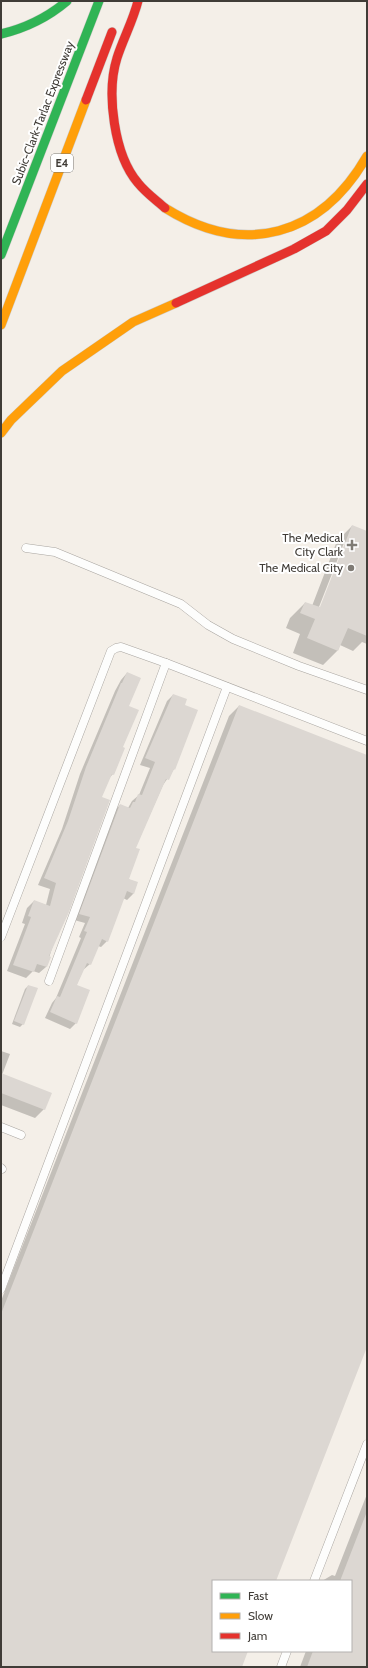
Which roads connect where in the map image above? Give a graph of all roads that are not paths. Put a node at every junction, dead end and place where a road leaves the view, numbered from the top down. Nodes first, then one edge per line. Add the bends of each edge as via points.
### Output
1 (67, 1) edge
2 (99, 1) edge
3 (138, 1) edge
4 (115, 23) dead end
5 (1, 34) edge
6 (367, 156) edge
7 (367, 184) edge
8 (1, 255) edge
9 (1, 325) edge
10 (1, 433) edge
11 (26, 548) dead end
12 (166, 662) junction
13 (227, 687) junction
14 (367, 690) edge
15 (367, 741) edge
16 (1, 937) edge
17 (49, 981) dead end
18 (1, 1127) edge
19 (21, 1135) dead end
20 (1, 1289) edge
21 (367, 1444) edge
22 (314, 1580) edge
23 (287, 1652) edge
24 (281, 1667) edge

1 - 5 highway via 29,26
2 - 8 highway, Subic-Clark-Tarlac Expressway / E4
3 - 6 highway via 117,60 113,95 114,126 124,158 139,183 179,218 226,234 273,233 293,227 331,203 357,174
4 - 9 highway, E4
7 - 10 highway via 347,210 326,231 294,249 133,322 62,371
11 - 14 lane via 55,552 181,604 208,625 233,639
12 - 13 lane
12 - 16 lane via 121,648 111,651
12 - 17 lane
13 - 15 lane
13 - 20 lane
18 - 19 lane
21 - 22 lane
23 - 24 lane

